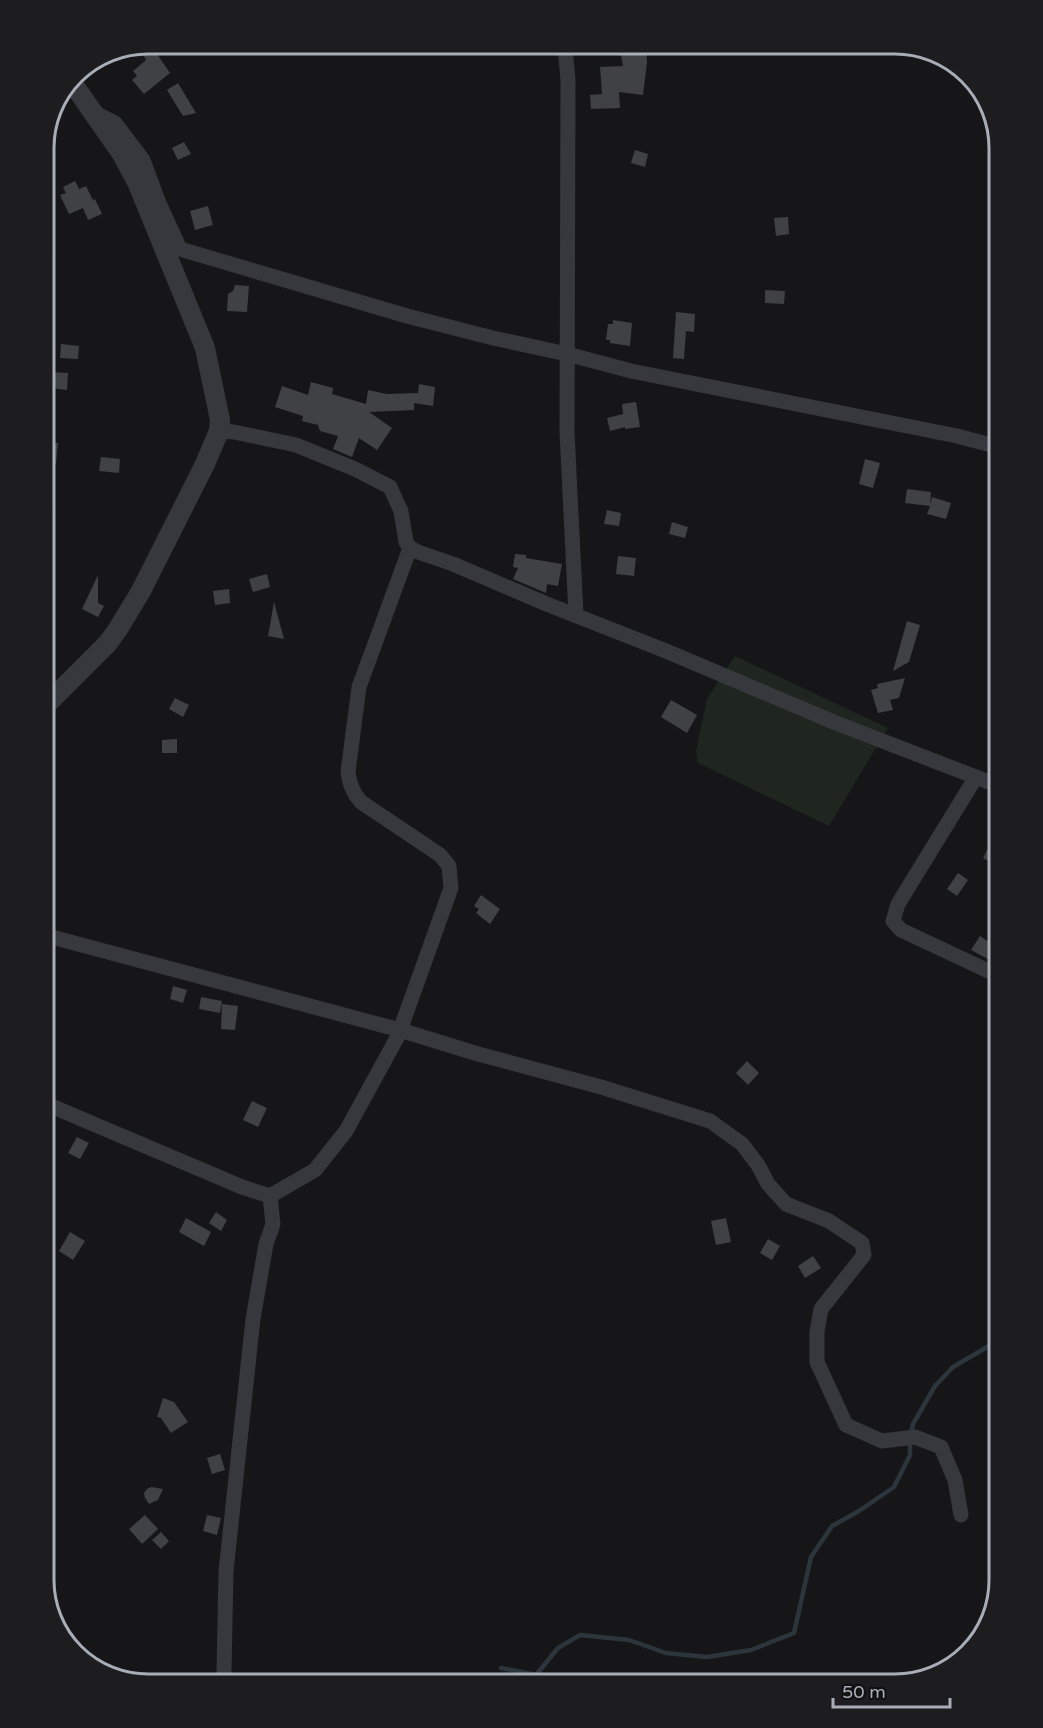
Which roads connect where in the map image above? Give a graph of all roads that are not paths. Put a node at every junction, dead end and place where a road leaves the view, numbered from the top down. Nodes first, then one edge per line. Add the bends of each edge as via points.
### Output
1 (566, 54) edge
2 (76, 88) edge
3 (93, 112) junction
4 (567, 354) junction
5 (219, 431) junction
6 (989, 445) edge
7 (410, 548) junction
8 (576, 615) junction
9 (54, 697) edge
10 (976, 777) junction
11 (989, 782) edge
12 (54, 938) edge
13 (989, 971) edge
14 (400, 1030) junction
15 (54, 1107) edge
16 (270, 1196) junction
17 (961, 1515) dead end
18 (224, 1674) edge

1 - 4 street
2 - 3 street
3 - 4 street via 115,123 143,160 180,249 407,316
3 - 5 street via 137,182 206,348
4 - 6 street via 631,371
4 - 8 street
5 - 7 street via 296,445 390,487
5 - 9 street via 141,591 118,629
7 - 8 street
7 - 14 street via 359,687 348,772 350,785 361,802 440,855 451,875 451,888
8 - 10 street
10 - 11 street
10 - 13 street via 898,904 893,921 902,930
12 - 14 street
14 - 16 street via 346,1131 315,1170
14 - 17 street via 710,1121 742,1144 786,1204 829,1221 862,1243 864,1255 821,1309 818,1362 846,1425 882,1441 915,1437 941,1447 955,1480
15 - 16 street
16 - 18 street via 273,1224 253,1319 226,1571

